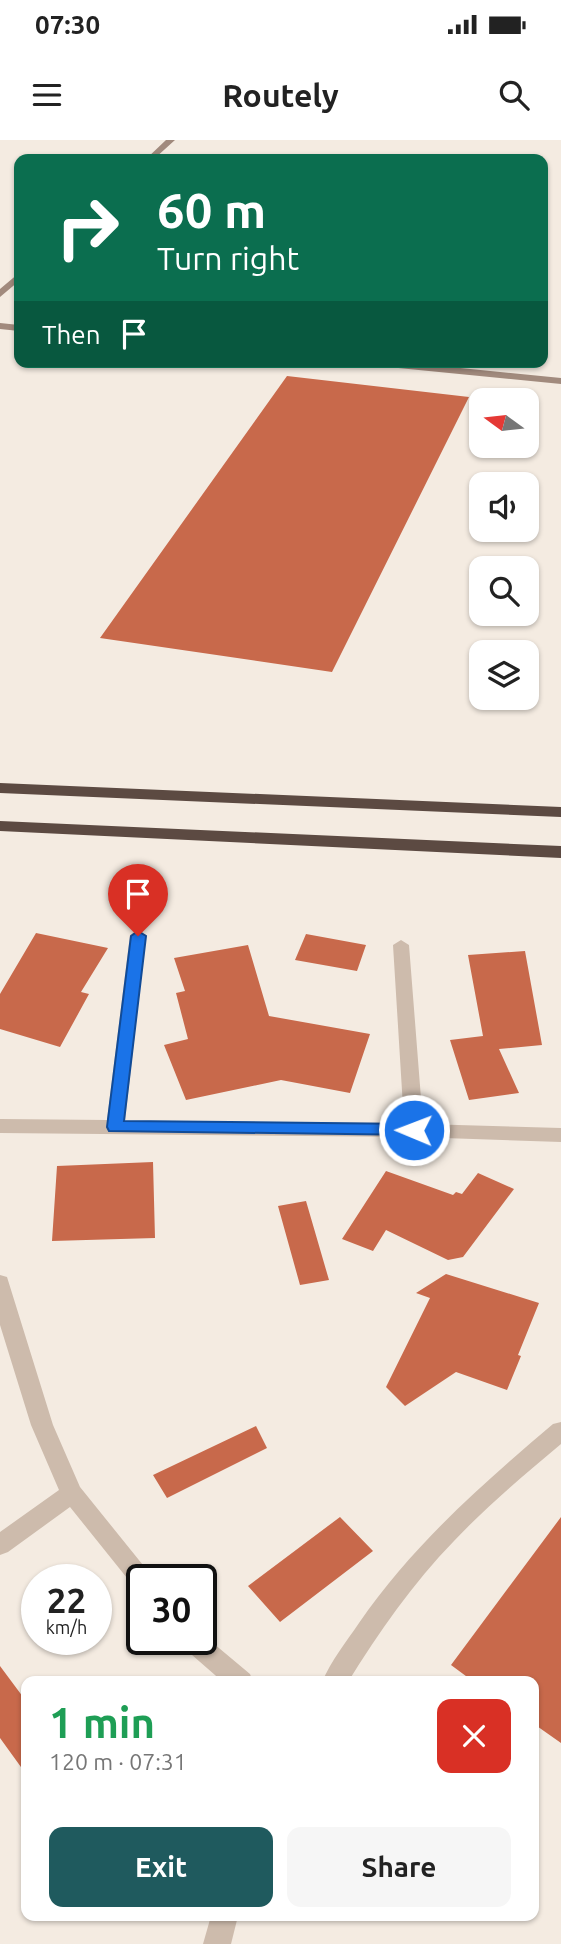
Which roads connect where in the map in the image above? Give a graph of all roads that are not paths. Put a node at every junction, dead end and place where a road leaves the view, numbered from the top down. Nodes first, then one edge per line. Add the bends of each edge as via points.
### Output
1 (172, 140) edge
2 (156, 154) edge
3 (14, 280) edge
4 (0, 293) edge
5 (429, 368) edge
6 (561, 381) edge
7 (0, 788) edge
8 (561, 812) edge
9 (0, 826) edge
10 (232, 837) junction
11 (561, 852) edge
12 (561, 865) edge
13 (138, 936) dead end
14 (401, 945) dead end
15 (0, 1126) edge
16 (115, 1127) junction
17 (414, 1130) junction
18 (0, 1132) edge
19 (561, 1135) edge
20 (0, 1283) edge
21 (561, 1431) edge
22 (72, 1493) junction
23 (0, 1545) edge
24 (130, 1564) edge
25 (210, 1655) edge
26 (234, 1676) edge
27 (338, 1676) edge
28 (224, 1921) edge
29 (217, 1944) edge

1 - 2 street
3 - 4 street
5 - 6 street
7 - 8 highway
9 - 10 highway
10 - 11 highway
10 - 12 highway
13 - 16 street
14 - 17 street
15 - 16 street
15 - 18 street
16 - 17 street
17 - 19 street
20 - 22 street via 38,1413
21 - 27 street via 442,1536 374,1621
22 - 23 street
22 - 24 street
25 - 26 street
28 - 29 street

